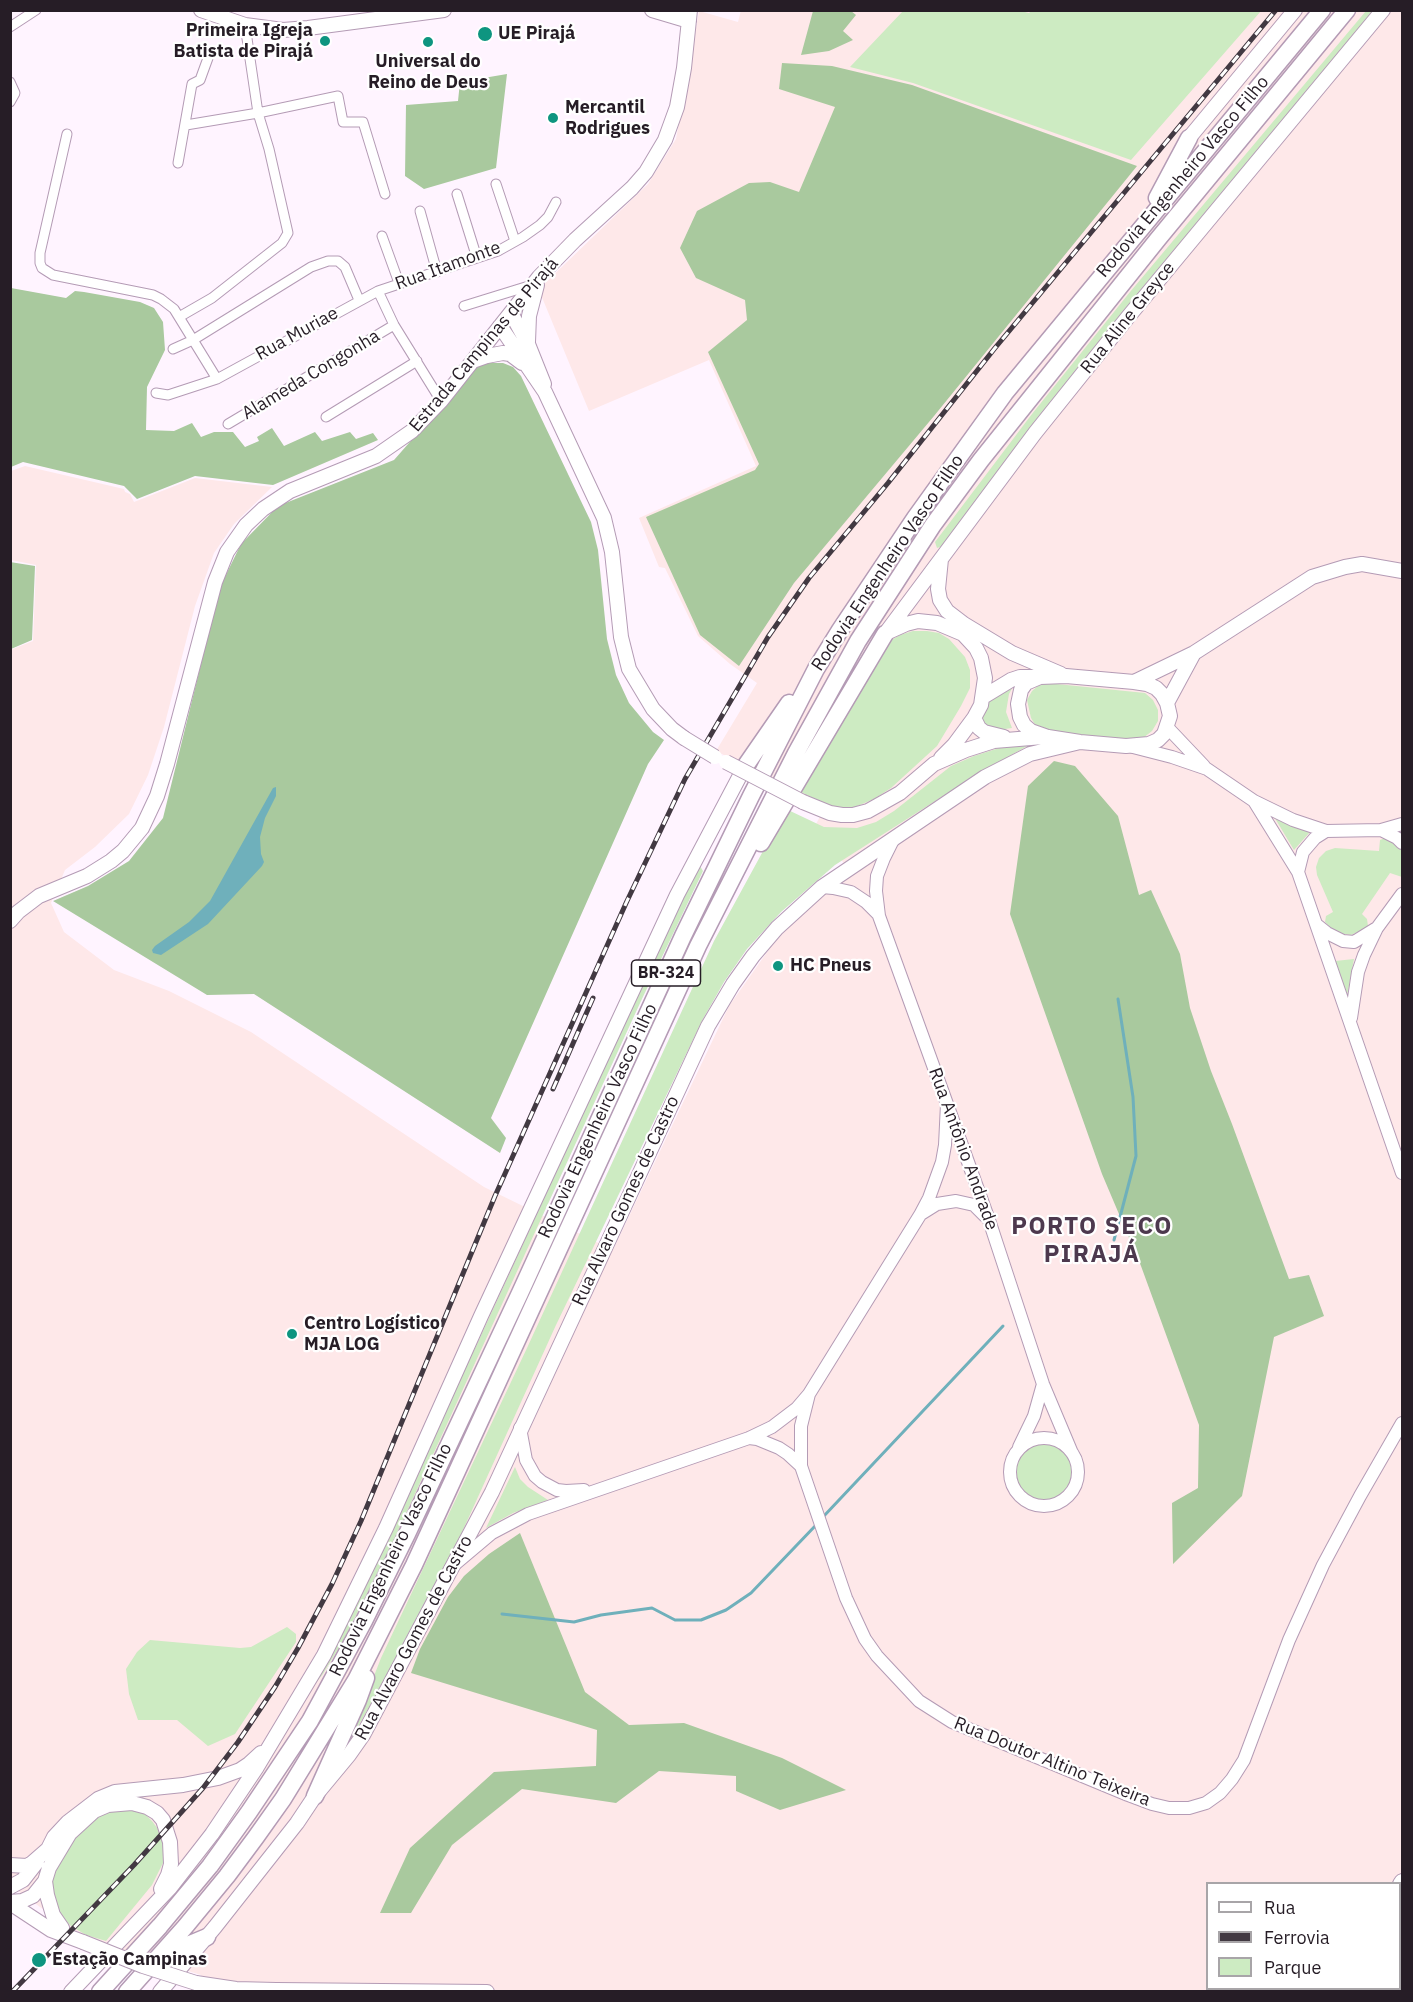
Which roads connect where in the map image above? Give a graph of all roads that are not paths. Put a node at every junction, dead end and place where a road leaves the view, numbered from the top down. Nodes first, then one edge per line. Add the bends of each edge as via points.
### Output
1 (36, 10) edge
2 (201, 10) edge
3 (444, 10) edge
4 (652, 10) edge
5 (1294, 10) edge
6 (1323, 10) edge
7 (1347, 10) edge
8 (1383, 10) edge
9 (690, 16) edge
10 (245, 25) junction
11 (10, 27) edge
12 (208, 58) dead end
13 (10, 82) edge
14 (10, 102) edge
15 (258, 113) junction
16 (186, 125) junction
17 (67, 134) dead end
18 (1189, 138) joint
19 (178, 163) dead end
20 (496, 184) dead end
21 (386, 194) dead end
22 (457, 194) dead end
23 (556, 202) dead end
24 (420, 211) dead end
25 (382, 236) dead end
26 (1135, 236) junction
27 (515, 241) junction
28 (477, 258) junction
29 (437, 272) junction
30 (536, 281) junction
31 (399, 284) junction
32 (378, 291) junction
33 (359, 300) junction
34 (464, 306) dead end
35 (511, 313) junction
36 (179, 317) junction
37 (394, 325) junction
38 (500, 327) junction
39 (193, 340) junction
40 (528, 344) junction
41 (173, 349) dead end
42 (417, 362) junction
43 (470, 363) junction
44 (529, 371) junction
45 (217, 379) junction
46 (545, 392) junction
47 (156, 393) dead end
48 (441, 401) junction
49 (326, 417) dead end
50 (228, 424) dead end
51 (942, 555) junction
52 (1402, 570) edge
53 (885, 634) junction
54 (1194, 653) junction
55 (816, 669) junction
56 (1040, 676) junction
57 (1066, 676) junction
58 (1134, 682) junction
59 (983, 697) junction
60 (1167, 703) junction
61 (974, 718) junction
62 (1167, 728) junction
63 (1048, 737) junction
64 (1012, 738) junction
65 (1080, 742) junction
66 (1126, 746) junction
67 (934, 764) junction
68 (744, 768) joint
69 (1207, 769) junction
70 (1254, 801) junction
71 (1402, 824) edge
72 (1381, 830) junction
73 (1326, 831) junction
74 (894, 838) junction
75 (1402, 843) edge
76 (1298, 872) junction
77 (822, 887) junction
78 (1402, 894) edge
79 (879, 916) junction
80 (10, 921) edge
81 (1316, 924) junction
82 (1377, 928) junction
83 (698, 946) junction
84 (1350, 1022) junction
85 (947, 1104) junction
86 (1402, 1173) edge
87 (921, 1215) junction
88 (988, 1220) junction
89 (1043, 1384) junction
90 (809, 1394) junction
91 (1402, 1423) edge
92 (520, 1428) junction
93 (748, 1438) junction
94 (1018, 1450) junction
95 (1072, 1453) junction
96 (801, 1466) junction
97 (606, 1487) junction
98 (454, 1565) junction
99 (386, 1624) junction
100 (285, 1720) junction
101 (315, 1796) junction
102 (41, 1855) junction
103 (10, 1865) edge
104 (45, 1881) junction
105 (10, 1887) edge
106 (10, 1892) edge
107 (14, 1902) edge
108 (150, 1909) junction
109 (62, 1928) junction
110 (207, 1937) junction
111 (80, 1940) junction
112 (158, 1958) junction
113 (238, 1990) edge
114 (274, 1991) edge
115 (327, 1991) edge
116 (399, 1991) edge
117 (71, 1992) edge
118 (100, 1992) edge
119 (127, 1992) edge
120 (160, 1992) edge
121 (487, 1992) edge

1 - 11 street
2 - 10 main road
3 - 10 main road via 283,30
4 - 9 main road
5 - 18 main road
6 - 26 highway, Rodovia Engenheiro Vasco Filho / BR-324
7 - 83 highway, Rodovia Engenheiro Vasco Filho / BR-324 via 1046,377 933,525 852,652
8 - 51 main road, Rua Aline Greyce via 1121,326
9 - 30 main road, Estrada Campinas de Pirajá via 677,107 657,156 632,188
10 - 15 street
12 - 16 street via 200,80 192,84
13 - 14 street via 15,93
15 - 16 street
15 - 21 street via 338,96 344,122 363,122
15 - 36 street via 288,233 282,243 212,298
16 - 19 street
17 - 36 street via 40,253 42,268 53,275 153,295
18 - 26 highway
20 - 27 street
22 - 28 street
23 - 27 street, Rua Itamonte via 540,225
24 - 29 street
25 - 31 street
26 - 55 highway, Rodovia Engenheiro Vasco Filho / BR-324 via 1005,393 915,518
27 - 28 street, Rua Itamonte
28 - 29 street, Rua Itamonte
29 - 31 street, Rua Itamonte
30 - 34 street
30 - 35 main road, Estrada Campinas de Pirajá
30 - 40 main road
31 - 32 street, Rua Itamonte
32 - 33 street, Rua Muriae
32 - 37 street, Rua Itamonte
33 - 39 street via 345,267 339,261 328,261 311,267
33 - 45 street, Rua Muriae
35 - 38 main road, Estrada Campinas de Pirajá
35 - 40 main road
36 - 39 street
37 - 42 street, Rua Itamonte
37 - 50 street, Alameda Congonha
38 - 43 main road, Estrada Campinas de Pirajá
38 - 44 main road
39 - 41 street
39 - 45 street
40 - 46 main road
42 - 48 street, Rua Itamonte
42 - 49 street
43 - 44 main road via 503,353 510,354
43 - 48 main road, Estrada Campinas de Pirajá
44 - 46 main road
45 - 47 street, Rua Muriae via 173,393
46 - 67 main road, bridge via 604,518 612,552 621,637 630,669 653,709 672,729 720,760 804,802 842,815 868,811 900,793
48 - 80 main road, Estrada Campinas de Pirajá via 388,449 290,491 263,509 241,531 215,582 167,764 142,828 111,861 39,896
51 - 53 main road, Rua Aline Greyce
51 - 57 main road via 938,589 947,611 1012,652
52 - 54 main road via 1362,564 1312,577
53 - 59 main road via 906,624 928,621 963,634 981,658
53 - 83 highway
54 - 58 main road
54 - 60 main road
55 - 68 highway
55 - 118 highway, Rodovia Engenheiro Vasco Filho / BR-324 via 688,925 407,1533 331,1683 310,1721 217,1857
56 - 57 main road
56 - 59 main road via 1011,680
56 - 63 main road via 1026,683 1018,704 1024,725
57 - 58 main road
58 - 60 main road via 1156,688
59 - 61 main road
60 - 62 main road
61 - 64 main road via 984,732
61 - 67 main road via 954,746
62 - 66 main road via 1149,744
62 - 69 street
63 - 64 main road
63 - 65 main road
64 - 67 main road via 981,745
65 - 66 main road
65 - 74 main road, Rua Alvaro Gomes de Castro via 1017,759
66 - 69 street
68 - 100 main road via 672,906 381,1538 324,1655
69 - 70 street
70 - 73 street
70 - 76 street
71 - 72 street
72 - 73 street
72 - 75 street
73 - 76 street via 1303,852
74 - 77 main road, Rua Alvaro Gomes de Castro
74 - 79 street, Rua Antônio Andrade via 877,876
76 - 81 street
77 - 79 street, Rua Antônio Andrade via 851,892
77 - 92 main road, Rua Alvaro Gomes de Castro via 753,956 708,1026
78 - 82 street
79 - 85 street, Rua Antônio Andrade
81 - 82 street via 1343,941 1354,942
81 - 84 street
82 - 84 street via 1358,972
83 - 99 highway, Rodovia Engenheiro Vasco Filho / BR-324
84 - 86 street
85 - 87 street via 942,1162
85 - 88 street, Rua Antônio Andrade
87 - 88 street via 937,1204 956,1201 974,1205
87 - 90 street
88 - 89 street, Rua Antônio Andrade
89 - 94 street
89 - 95 street, Rua Antônio Andrade
90 - 93 street via 781,1421
90 - 96 street, Rua Doutor Altino Teixeira via 801,1426
91 - 96 street, Rua Doutor Altino Teixeira via 1323,1564 1289,1640 1244,1760 1220,1793 1189,1808 1161,1806 1128,1795 952,1722 919,1701 865,1639 846,1599
92 - 97 street via 530,1468 542,1482 566,1491
92 - 98 main road, Rua Alvaro Gomes de Castro
93 - 96 street via 779,1448
93 - 97 street
94 - 95 street via 1027,1442 1046,1438 1064,1444
94 - 95 street via 1012,1460 1011,1483 1025,1501 1036,1506 1060,1503 1076,1486 1079,1475
97 - 98 street via 507,1524
98 - 101 main road, Rua Alvaro Gomes de Castro via 363,1735
99 - 101 highway via 358,1700
99 - 112 highway, Rodovia Engenheiro Vasco Filho / BR-324 via 283,1799 227,1876
100 - 102 main road via 260,1754 232,1773 200,1782 116,1792 98,1799 68,1822
100 - 108 main road via 212,1834
101 - 110 main road
102 - 103 main road via 27,1866
102 - 105 main road via 23,1880
104 - 107 main road via 33,1896
104 - 108 main road via 59,1849 83,1820 108,1805 132,1803 157,1813 170,1842 168,1875
104 - 109 main road via 49,1906
106 - 107 main road
107 - 109 main road
107 - 111 main road via 51,1930
108 - 117 main road
109 - 111 main road
110 - 112 highway
110 - 120 main road
111 - 113 main road, bridge via 196,1983
112 - 119 highway, Rodovia Engenheiro Vasco Filho / BR-324
113 - 114 main road
114 - 115 main road
115 - 116 main road
116 - 121 main road

